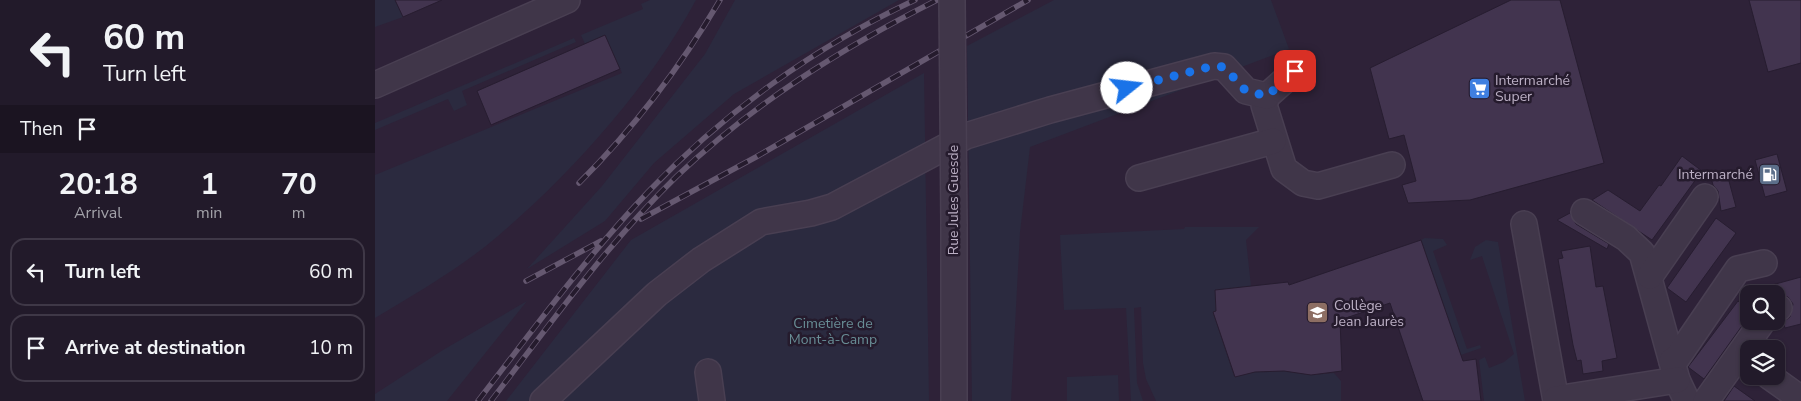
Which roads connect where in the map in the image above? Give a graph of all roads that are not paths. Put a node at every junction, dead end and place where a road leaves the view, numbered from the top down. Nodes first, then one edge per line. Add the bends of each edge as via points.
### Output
1 (567, 0) edge
2 (952, 0) edge
3 (1295, 71) dead end
4 (375, 85) edge
5 (1267, 96) junction
6 (1273, 141) junction
7 (1392, 165) dead end
8 (1139, 178) dead end
9 (1705, 197) dead end
10 (1584, 212) dead end
11 (1524, 224) dead end
12 (1764, 263) dead end
13 (1650, 276) junction
14 (1740, 363) edge
15 (708, 372) dead end
16 (1679, 381) edge
17 (1782, 385) edge
18 (1797, 396) dead end
19 (1556, 400) edge
20 (543, 401) edge
21 (712, 401) edge
22 (954, 401) edge
23 (1706, 401) edge

1 - 4 street
2 - 22 street, Rue Jules Guesde, bridge
3 - 5 street
5 - 6 street via 1264,104
5 - 20 street via 1246,91 1224,67 1213,66 965,136 831,207 761,222 701,260 657,294
6 - 7 street via 1284,170 1303,183 1319,186
6 - 8 street
9 - 13 street
10 - 13 street via 1638,248
11 - 19 street
12 - 16 street via 1738,269 1677,358
13 - 16 street
14 - 23 street
15 - 21 street
16 - 19 street
17 - 18 street

